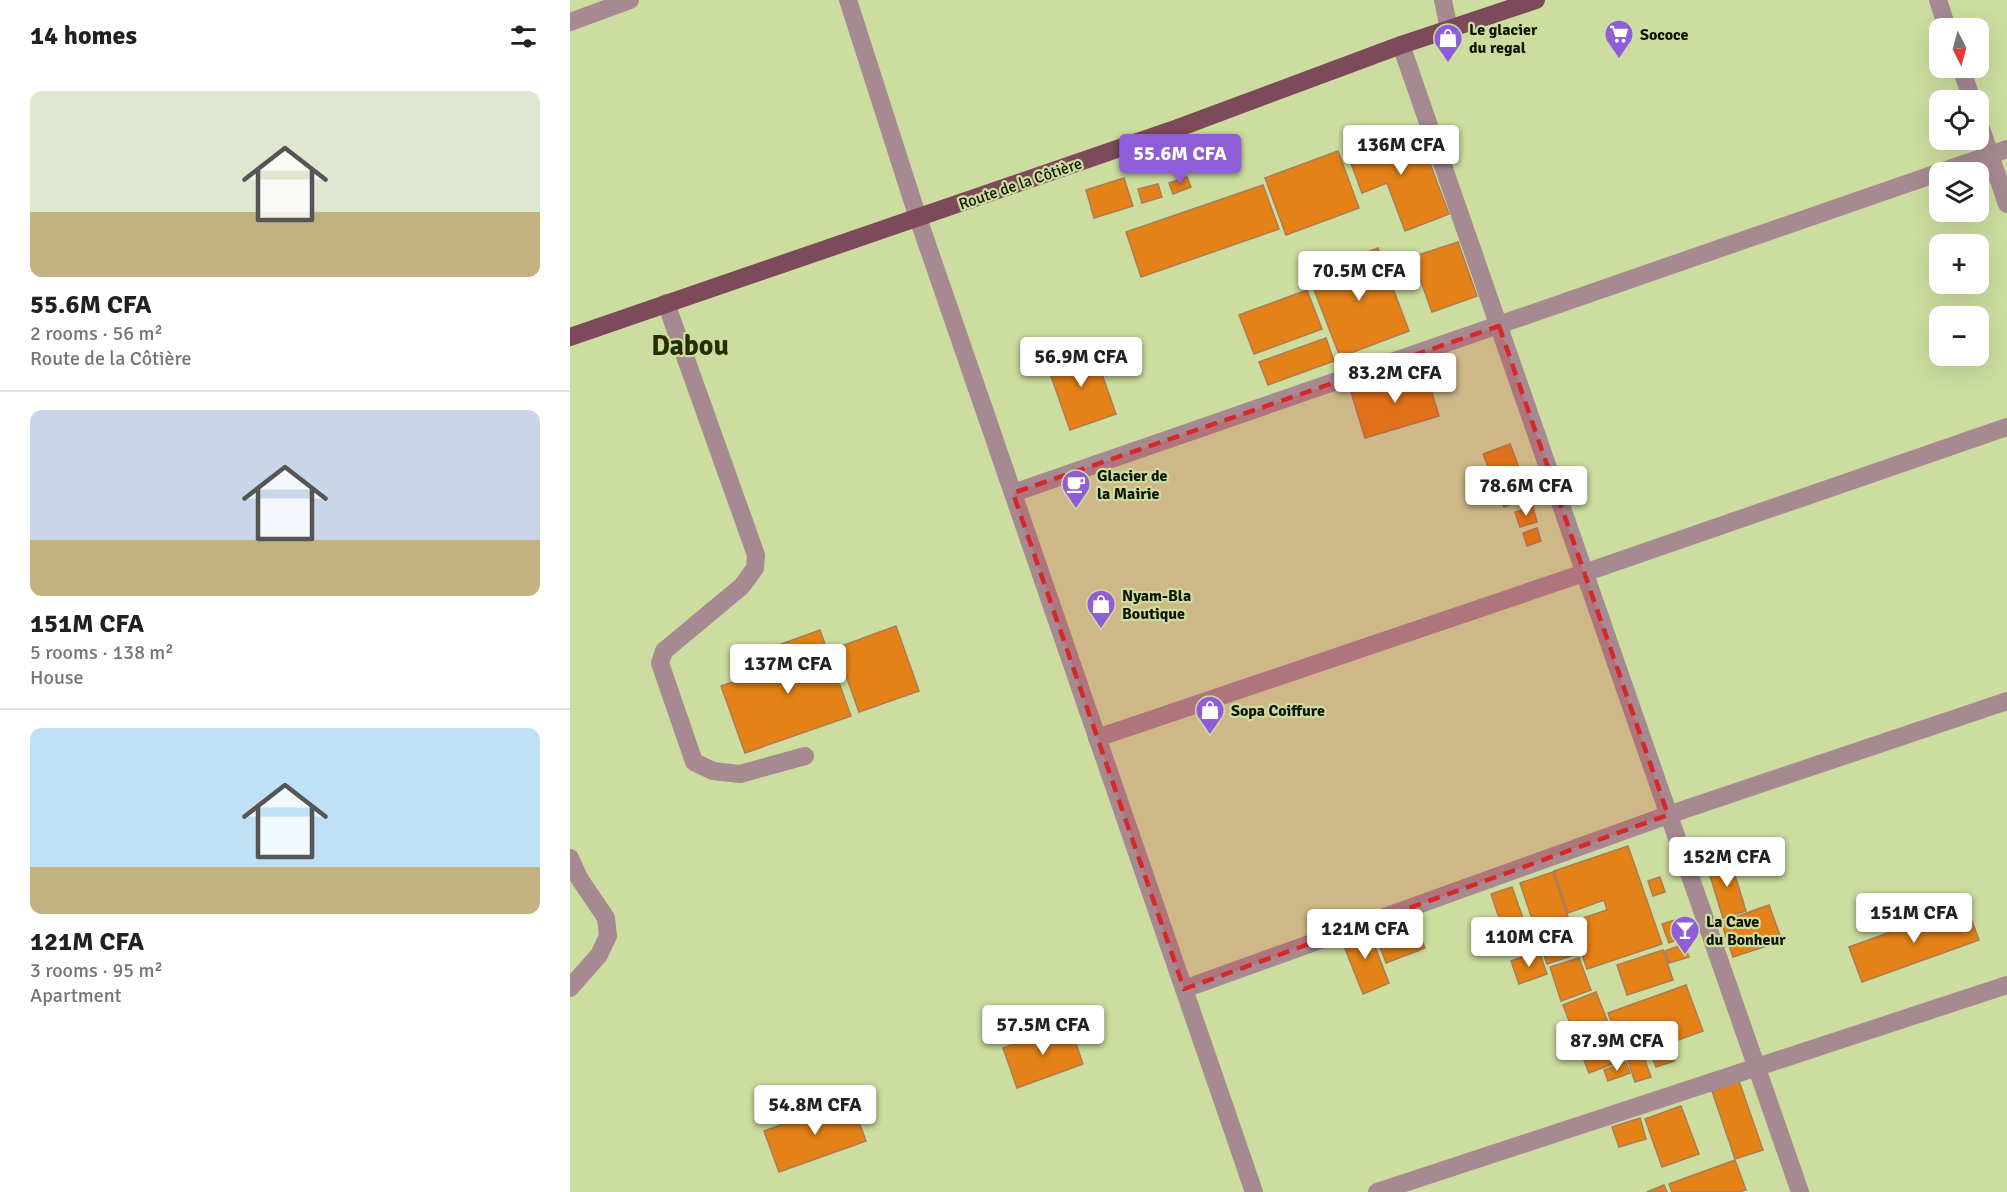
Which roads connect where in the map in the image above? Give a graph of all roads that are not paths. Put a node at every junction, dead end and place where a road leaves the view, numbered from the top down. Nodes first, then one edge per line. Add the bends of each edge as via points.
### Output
1 (630, 0) edge
2 (848, 0) edge
3 (1443, 0) edge
4 (1536, 0) edge
5 (1938, 0) edge
6 (1944, 18) edge
7 (570, 22) edge
8 (1449, 29) junction
9 (1401, 45) junction
10 (1989, 137) edge
11 (1999, 152) edge
12 (2007, 204) edge
13 (918, 218) junction
14 (666, 303) junction
15 (1499, 326) junction
16 (570, 337) edge
17 (2007, 427) edge
18 (1013, 493) junction
19 (1584, 573) junction
20 (2007, 701) edge
21 (1097, 738) junction
22 (805, 756) dead end
23 (1668, 815) junction
24 (570, 858) edge
25 (2007, 985) edge
26 (570, 988) edge
27 (1184, 989) junction
28 (1756, 1068) junction
29 (1254, 1192) edge
30 (1377, 1192) edge
31 (1800, 1192) edge

1 - 7 street
2 - 13 street
3 - 8 street
4 - 8 main road, Route de la Côtière
5 - 6 street
8 - 9 main road, Route de la Côtière
9 - 13 main road, Route de la Côtière
9 - 15 street
10 - 11 street
11 - 12 street
11 - 15 street
13 - 14 main road, Route de la Côtière
13 - 18 street
14 - 16 main road, Route de la Côtière
14 - 22 street via 756,555 756,568 742,586 664,651 660,663 694,762 713,771 740,774
15 - 18 street
15 - 19 street
17 - 19 street
18 - 21 street
19 - 21 street
19 - 23 street
20 - 23 street
21 - 27 street
23 - 27 street
23 - 28 street
24 - 26 street via 606,918 608,936 599,955
25 - 28 street
27 - 29 street
28 - 30 street
28 - 31 street

